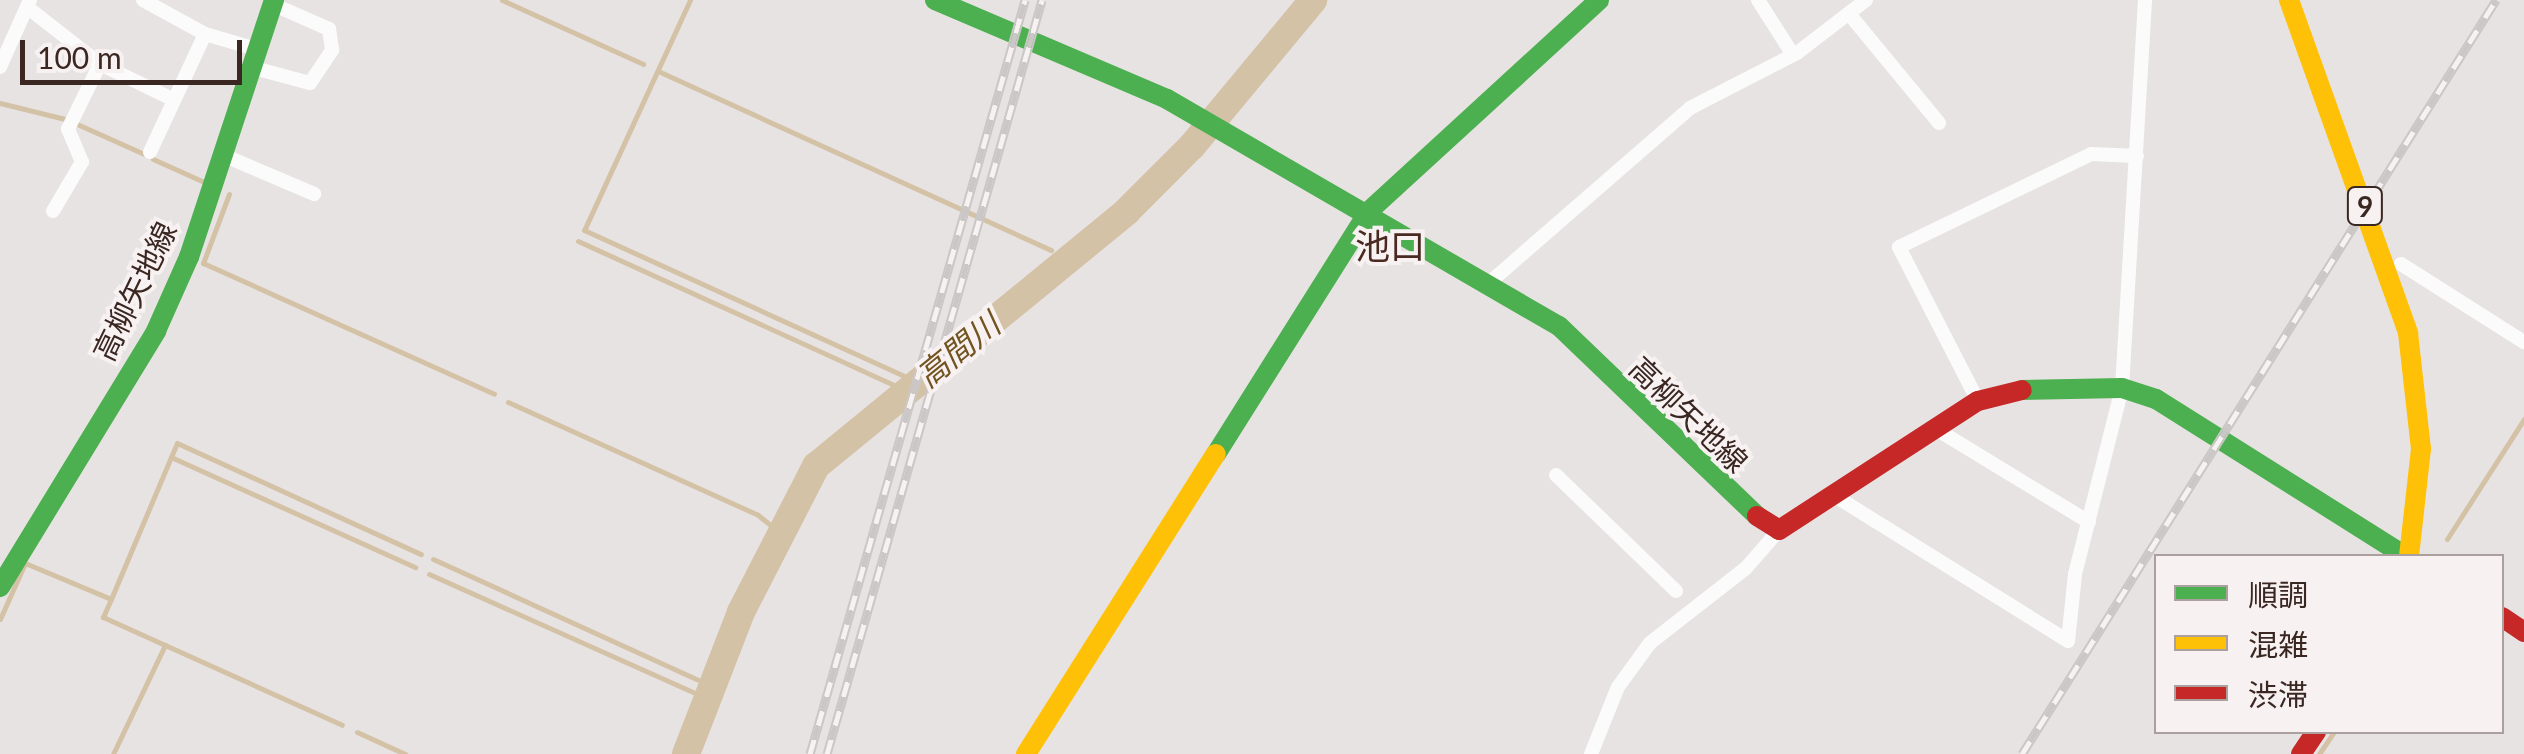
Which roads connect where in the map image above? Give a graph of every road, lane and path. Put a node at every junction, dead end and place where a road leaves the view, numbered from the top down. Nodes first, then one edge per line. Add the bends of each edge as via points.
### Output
1 (143, 0) edge
2 (935, 0) edge
3 (1598, 0) edge
4 (1758, 0) edge
5 (1866, 0) edge
6 (2146, 0) edge
7 (2289, 0) edge
8 (273, 2) edge
9 (29, 3) edge
10 (1850, 15) junction
11 (205, 34) junction
12 (1793, 55) junction
13 (252, 58) junction
14 (100, 64) junction
15 (0, 66) edge
16 (174, 100) junction
17 (1939, 123) dead end
18 (150, 152) dead end
19 (225, 156) junction
20 (2137, 156) junction
21 (314, 194) dead end
22 (53, 211) dead end
23 (1370, 211) junction
24 (2401, 264) dead end
25 (1488, 284) junction
26 (2524, 342) edge
27 (2122, 388) junction
28 (1978, 402) junction
29 (1936, 429) junction
30 (1556, 475) dead end
31 (1834, 496) junction
32 (2089, 522) junction
33 (1779, 530) junction
34 (2404, 554) edge
35 (2407, 554) edge
36 (0, 587) edge
37 (1676, 592) dead end
38 (1026, 754) edge
39 (1591, 754) edge

1 - 11 street
2 - 23 main road, 高柳矢地線 via 1167,100
3 - 23 main road
4 - 12 street
5 - 10 street
6 - 20 street
7 - 35 main road, 9 via 2398,300 2421,418
8 - 13 main road, 高柳矢地線
8 - 13 street via 330,29 332,50 310,83
9 - 14 street
9 - 15 street
10 - 12 street
10 - 17 street
11 - 13 street
11 - 16 street
12 - 25 street via 1690,108
13 - 19 main road, 高柳矢地線
14 - 16 street
14 - 22 street via 68,129 82,162
16 - 18 street
19 - 21 street
19 - 36 main road, 高柳矢地線 via 156,330
20 - 27 street
20 - 28 street via 2091,154 1899,247
23 - 25 main road, 高柳矢地線
23 - 38 main road
24 - 26 street
25 - 33 main road, 高柳矢地線 via 1559,326 1741,506
27 - 28 main road via 2032,387
27 - 32 street
27 - 34 main road via 2221,438
28 - 29 main road
29 - 31 main road
29 - 32 street
30 - 37 street
31 - 32 street via 2068,642
31 - 33 main road
33 - 39 street via 1746,568 1650,642 1618,687

